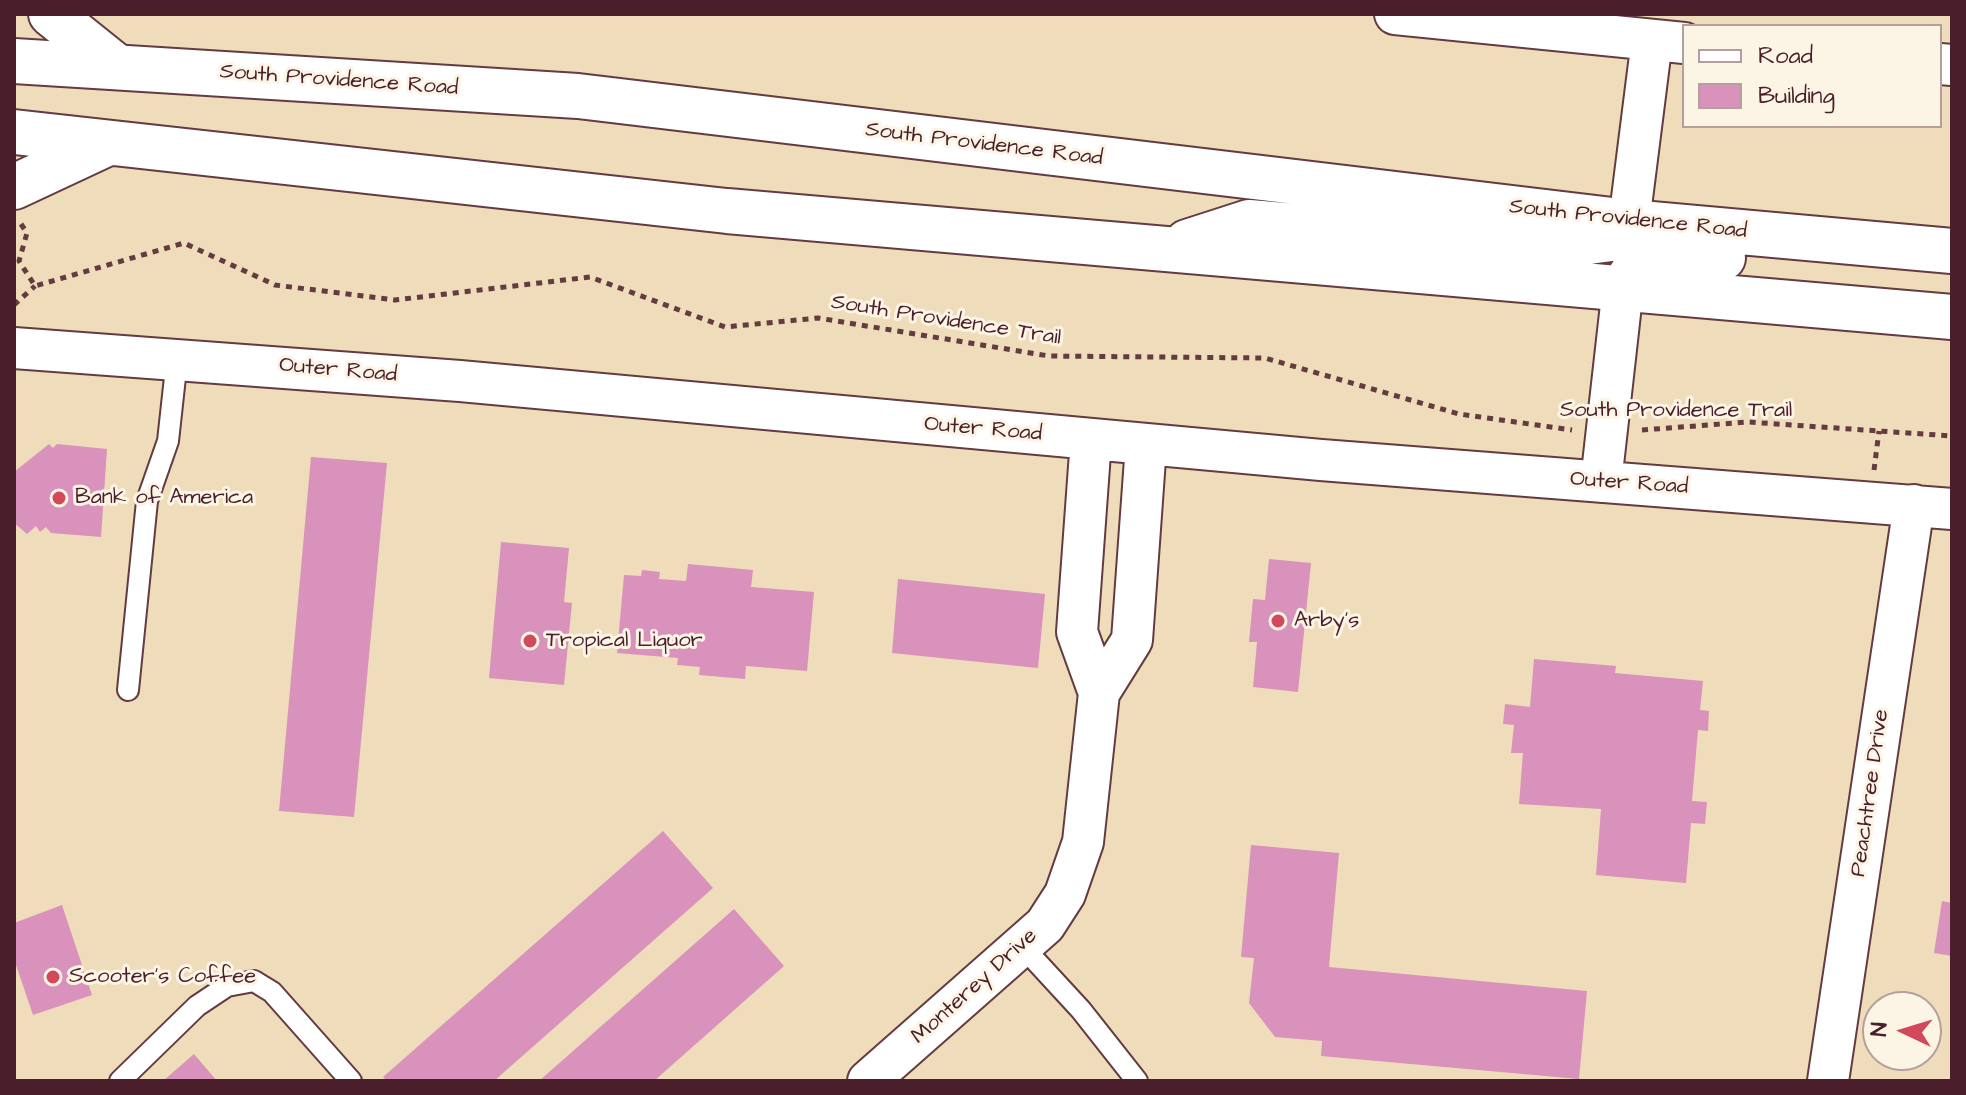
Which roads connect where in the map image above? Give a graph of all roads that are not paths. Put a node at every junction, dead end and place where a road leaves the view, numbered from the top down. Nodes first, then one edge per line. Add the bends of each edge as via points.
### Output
1 (51, 14) edge
2 (1395, 14) edge
3 (1668, 41) edge
4 (14, 61) edge
5 (117, 67) junction
6 (14, 132) edge
7 (110, 143) junction
8 (14, 187) edge
9 (1629, 222) junction
10 (1168, 248) junction
11 (1952, 251) edge
12 (1952, 279) edge
13 (1623, 287) junction
14 (1952, 317) edge
15 (14, 348) edge
16 (177, 359) junction
17 (1091, 439) junction
18 (1146, 445) junction
19 (1601, 482) junction
20 (1933, 507) edge
21 (128, 690) dead end
22 (1099, 693) junction
23 (1022, 946) junction
24 (120, 1081) edge
25 (351, 1081) edge
26 (868, 1081) edge
27 (1137, 1081) edge
28 (1828, 1081) edge

1 - 5 main road
2 - 3 street
3 - 9 street
4 - 5 main road, South Providence Road
5 - 9 main road, South Providence Road via 578,96
6 - 7 main road
7 - 8 main road
7 - 10 main road via 727,211
9 - 10 main road via 1611,239 1544,248 1249,222
9 - 11 main road, South Providence Road
10 - 13 main road
12 - 13 main road via 1694,255 1659,256 1636,267
13 - 14 main road
13 - 19 street
15 - 16 street, Outer Road
16 - 17 street, Outer Road
16 - 21 lane via 168,441 147,501
17 - 18 street, Outer Road
17 - 22 street, Monterey Drive via 1077,632
18 - 19 street, Outer Road
18 - 22 street, Monterey Drive via 1132,640
19 - 20 street, Outer Road
20 - 28 street, Peachtree Drive
22 - 23 street, Monterey Drive via 1083,842 1065,894 1045,925
23 - 26 street, Monterey Drive
23 - 27 lane
24 - 25 lane via 197,1006 227,986 254,981 272,992

